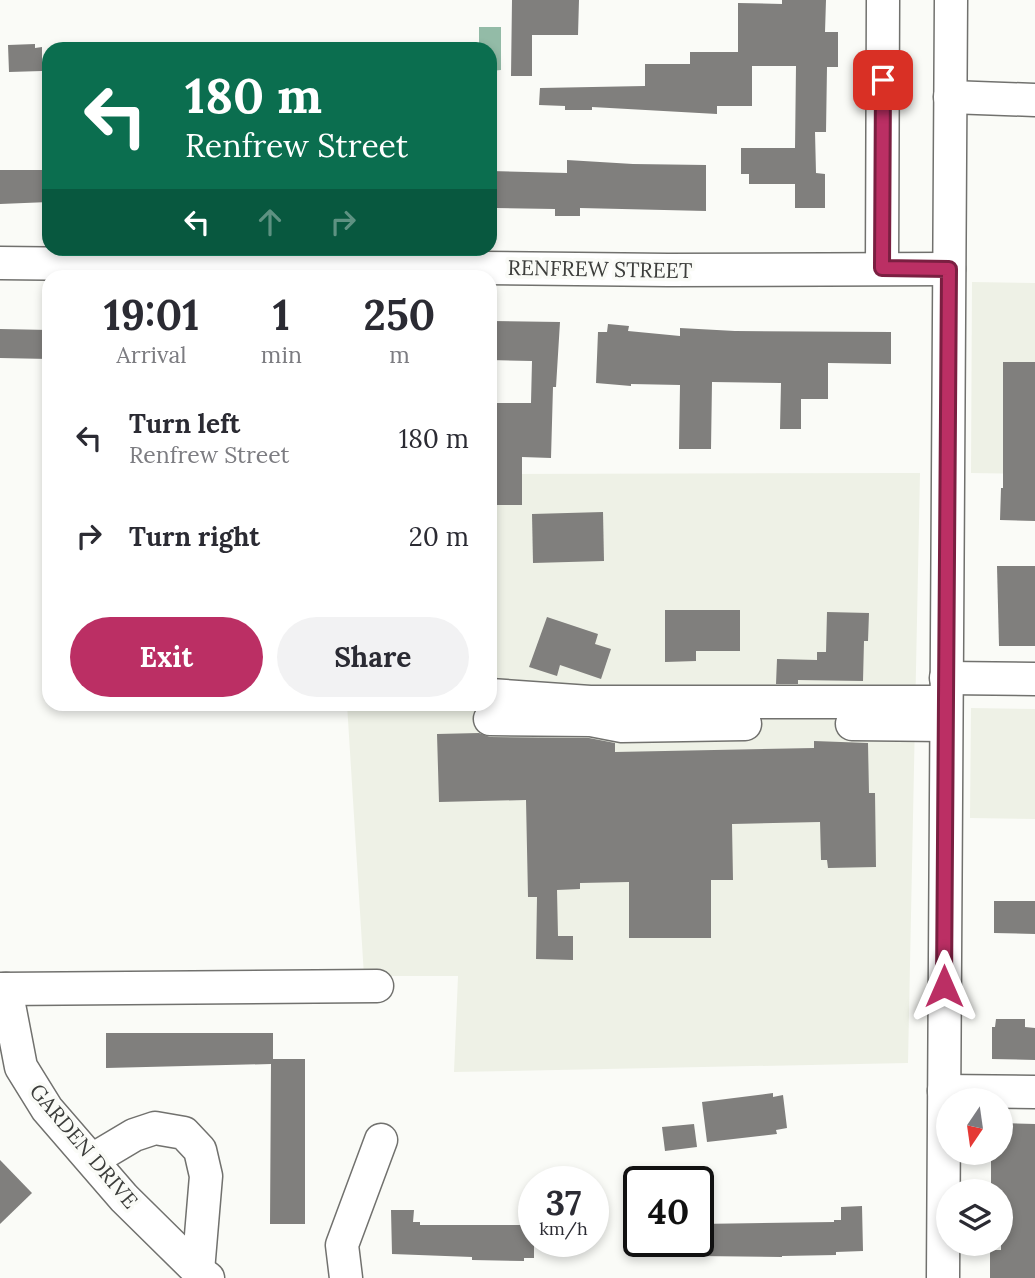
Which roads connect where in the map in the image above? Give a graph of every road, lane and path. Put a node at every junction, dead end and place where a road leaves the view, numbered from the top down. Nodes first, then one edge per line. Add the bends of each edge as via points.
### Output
1 (883, 0) edge
2 (951, 0) edge
3 (950, 97) junction
4 (1035, 100) edge
5 (0, 263) edge
6 (882, 268) junction
7 (949, 269) junction
8 (1035, 680) edge
9 (946, 702) junction
10 (497, 708) edge
11 (377, 986) dead end
12 (3, 989) edge
13 (944, 1088) edge
14 (1013, 1092) edge
15 (1035, 1092) edge
16 (380, 1140) dead end
17 (92, 1160) junction
18 (944, 1166) edge
19 (203, 1274) edge
20 (346, 1278) edge
21 (943, 1278) edge

1 - 6 street
2 - 3 street
3 - 4 street
3 - 7 street
5 - 6 street, RENFREW STREET
6 - 7 street, RENFREW STREET
7 - 9 street
8 - 9 street
9 - 10 street via 777,723 622,726
9 - 13 street
11 - 12 street
12 - 17 street, GARDEN DRIVE via 21,1067 47,1109
14 - 15 street
16 - 20 street via 342,1245
17 - 19 street, GARDEN DRIVE via 124,1198
17 - 19 street via 155,1128 184,1133 200,1150 206,1176
18 - 21 street

